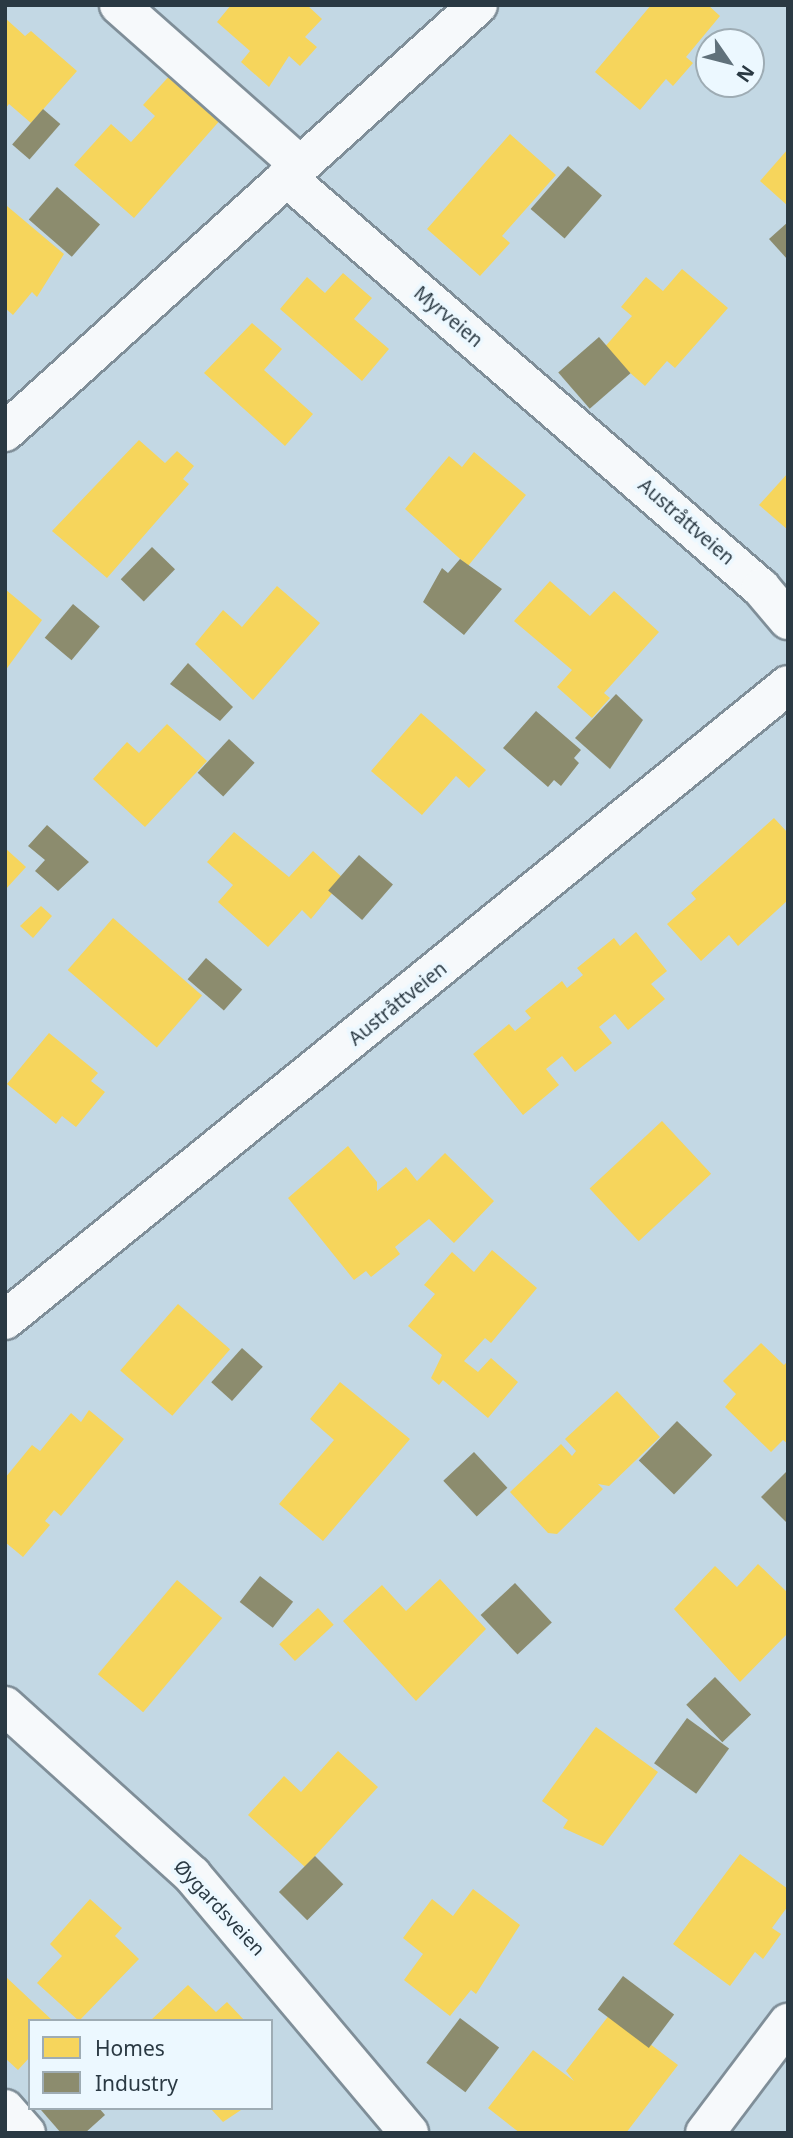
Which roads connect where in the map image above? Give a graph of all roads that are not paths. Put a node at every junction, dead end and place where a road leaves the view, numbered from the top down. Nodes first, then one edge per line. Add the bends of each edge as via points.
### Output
1 (119, 5) edge
2 (478, 5) edge
3 (293, 171) junction
4 (5, 432) edge
5 (611, 456) joint
6 (788, 620) edge
7 (788, 685) edge
8 (5, 1320) edge
9 (5, 1706) edge
10 (788, 2024) edge
11 (5, 2109) edge
12 (26, 2133) edge
13 (409, 2133) edge
14 (705, 2133) edge

1 - 3 street, Myrveien
2 - 3 street
3 - 4 street
3 - 5 street, Myrveien
5 - 6 street, Austråttveien via 761,588
7 - 8 street, Austråttveien
9 - 13 street, Øygardsveien via 192,1875
10 - 14 street
11 - 12 street

